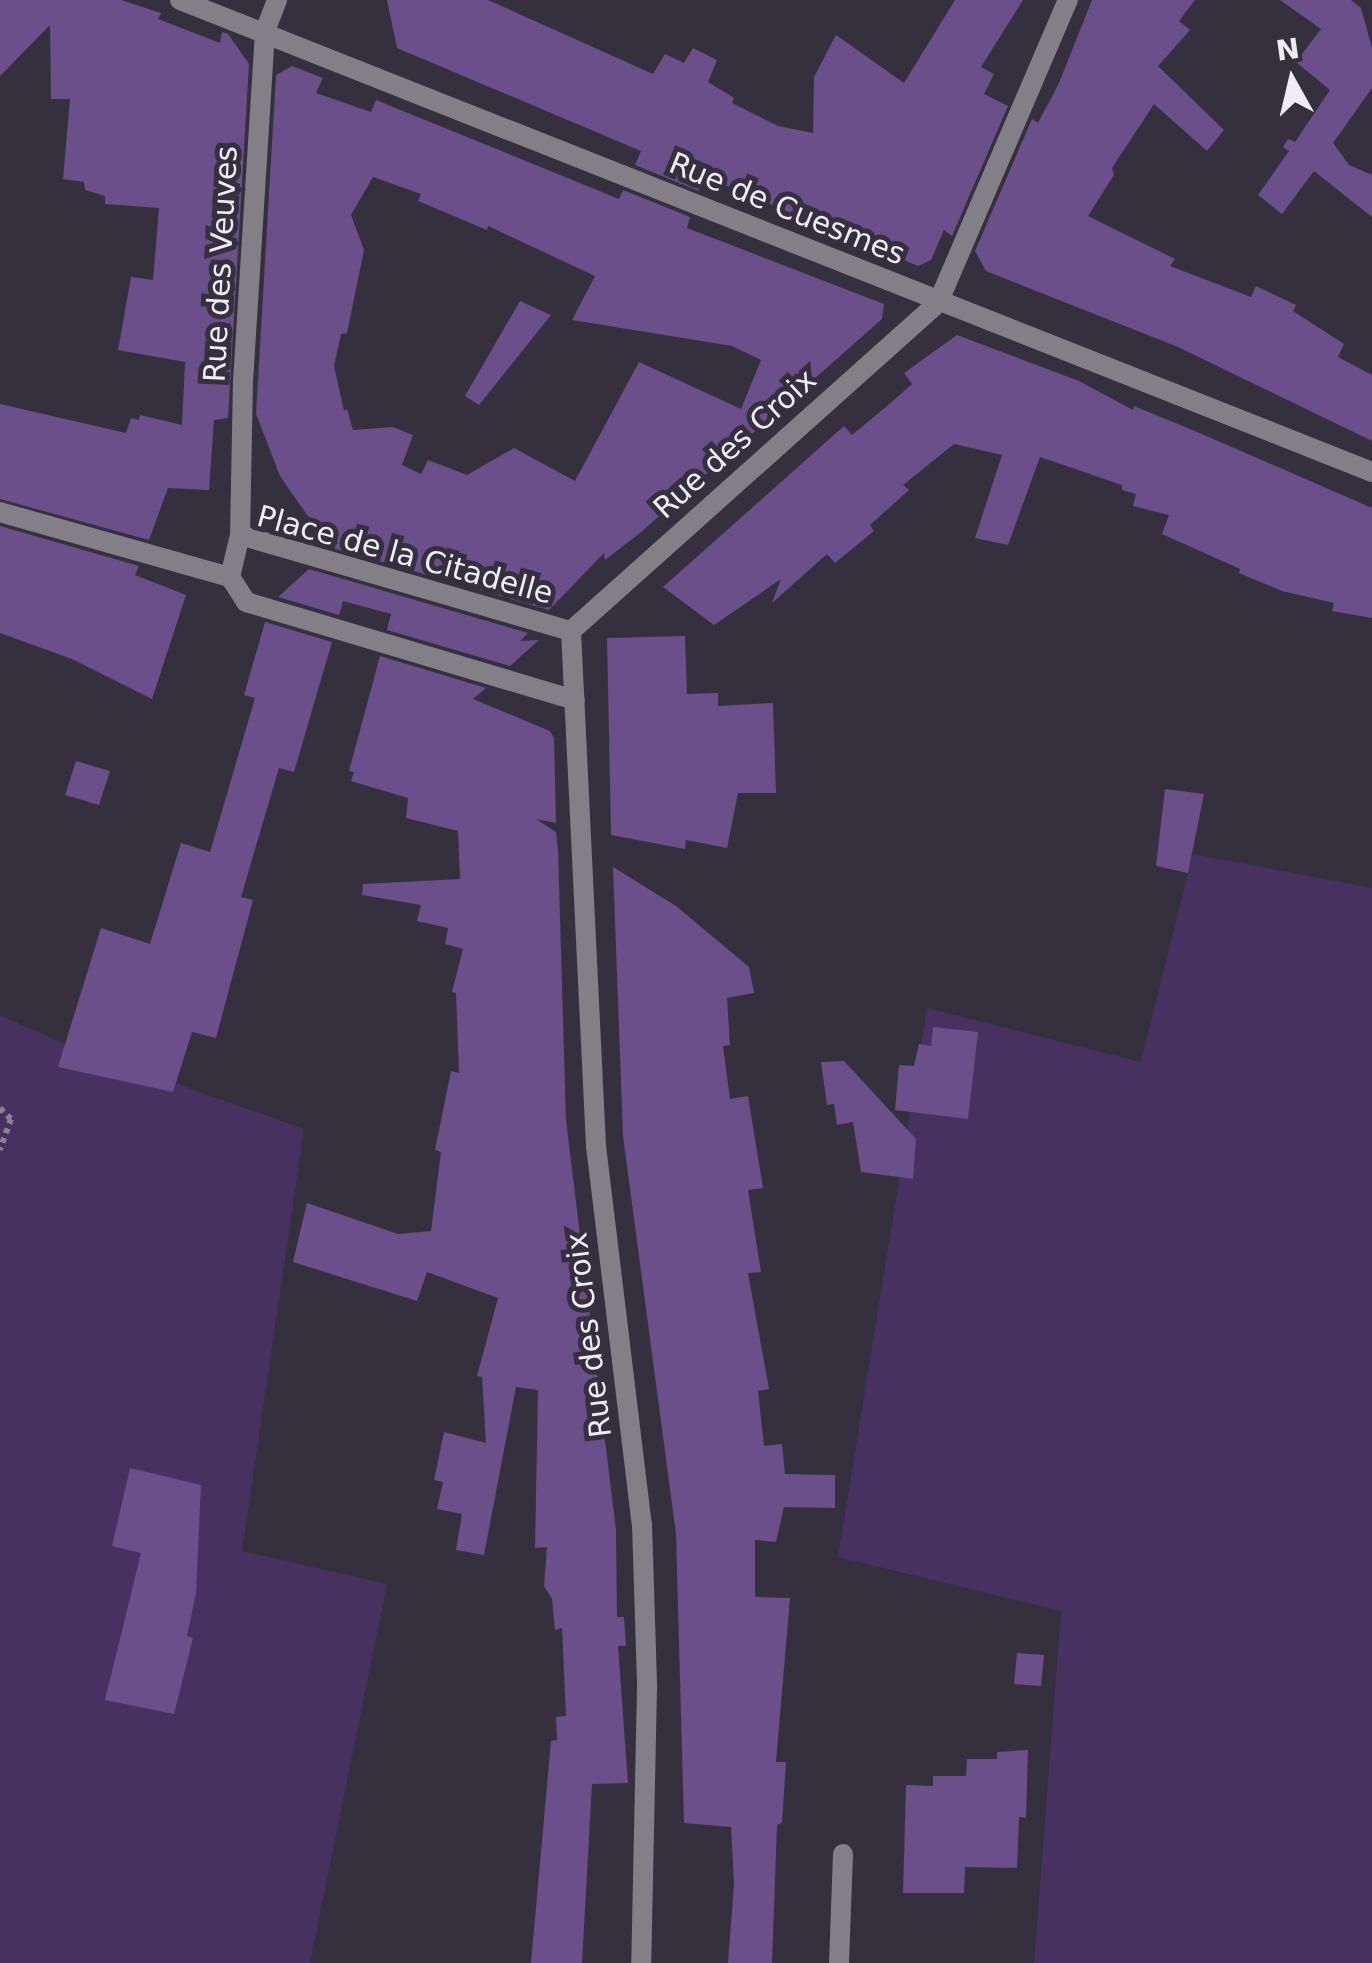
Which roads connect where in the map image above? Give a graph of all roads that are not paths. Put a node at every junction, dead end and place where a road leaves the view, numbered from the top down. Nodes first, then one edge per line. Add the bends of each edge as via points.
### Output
1 (180, 0) edge
2 (277, 0) edge
3 (1068, 0) edge
4 (265, 32) junction
5 (938, 302) junction
6 (1372, 472) edge
7 (0, 512) edge
8 (240, 535) junction
9 (230, 577) junction
10 (571, 631) junction
11 (575, 700) junction
12 (843, 1854) dead end
13 (641, 1963) edge
14 (839, 1963) edge

1 - 4 street, Rue de Cuesmes
2 - 4 street, Rue des Veuves
3 - 5 street
4 - 5 street, Rue de Cuesmes
4 - 8 street, Rue des Veuves
5 - 6 street, Rue de Cuesmes
5 - 10 street, Rue des Croix
7 - 9 street
8 - 9 street, Place de la Citadelle
8 - 10 street, Place de la Citadelle
9 - 11 street via 246,602
10 - 11 street, Place de la Citadelle
11 - 13 street, Rue des Croix via 596,1146 642,1524 647,1687
12 - 14 street

